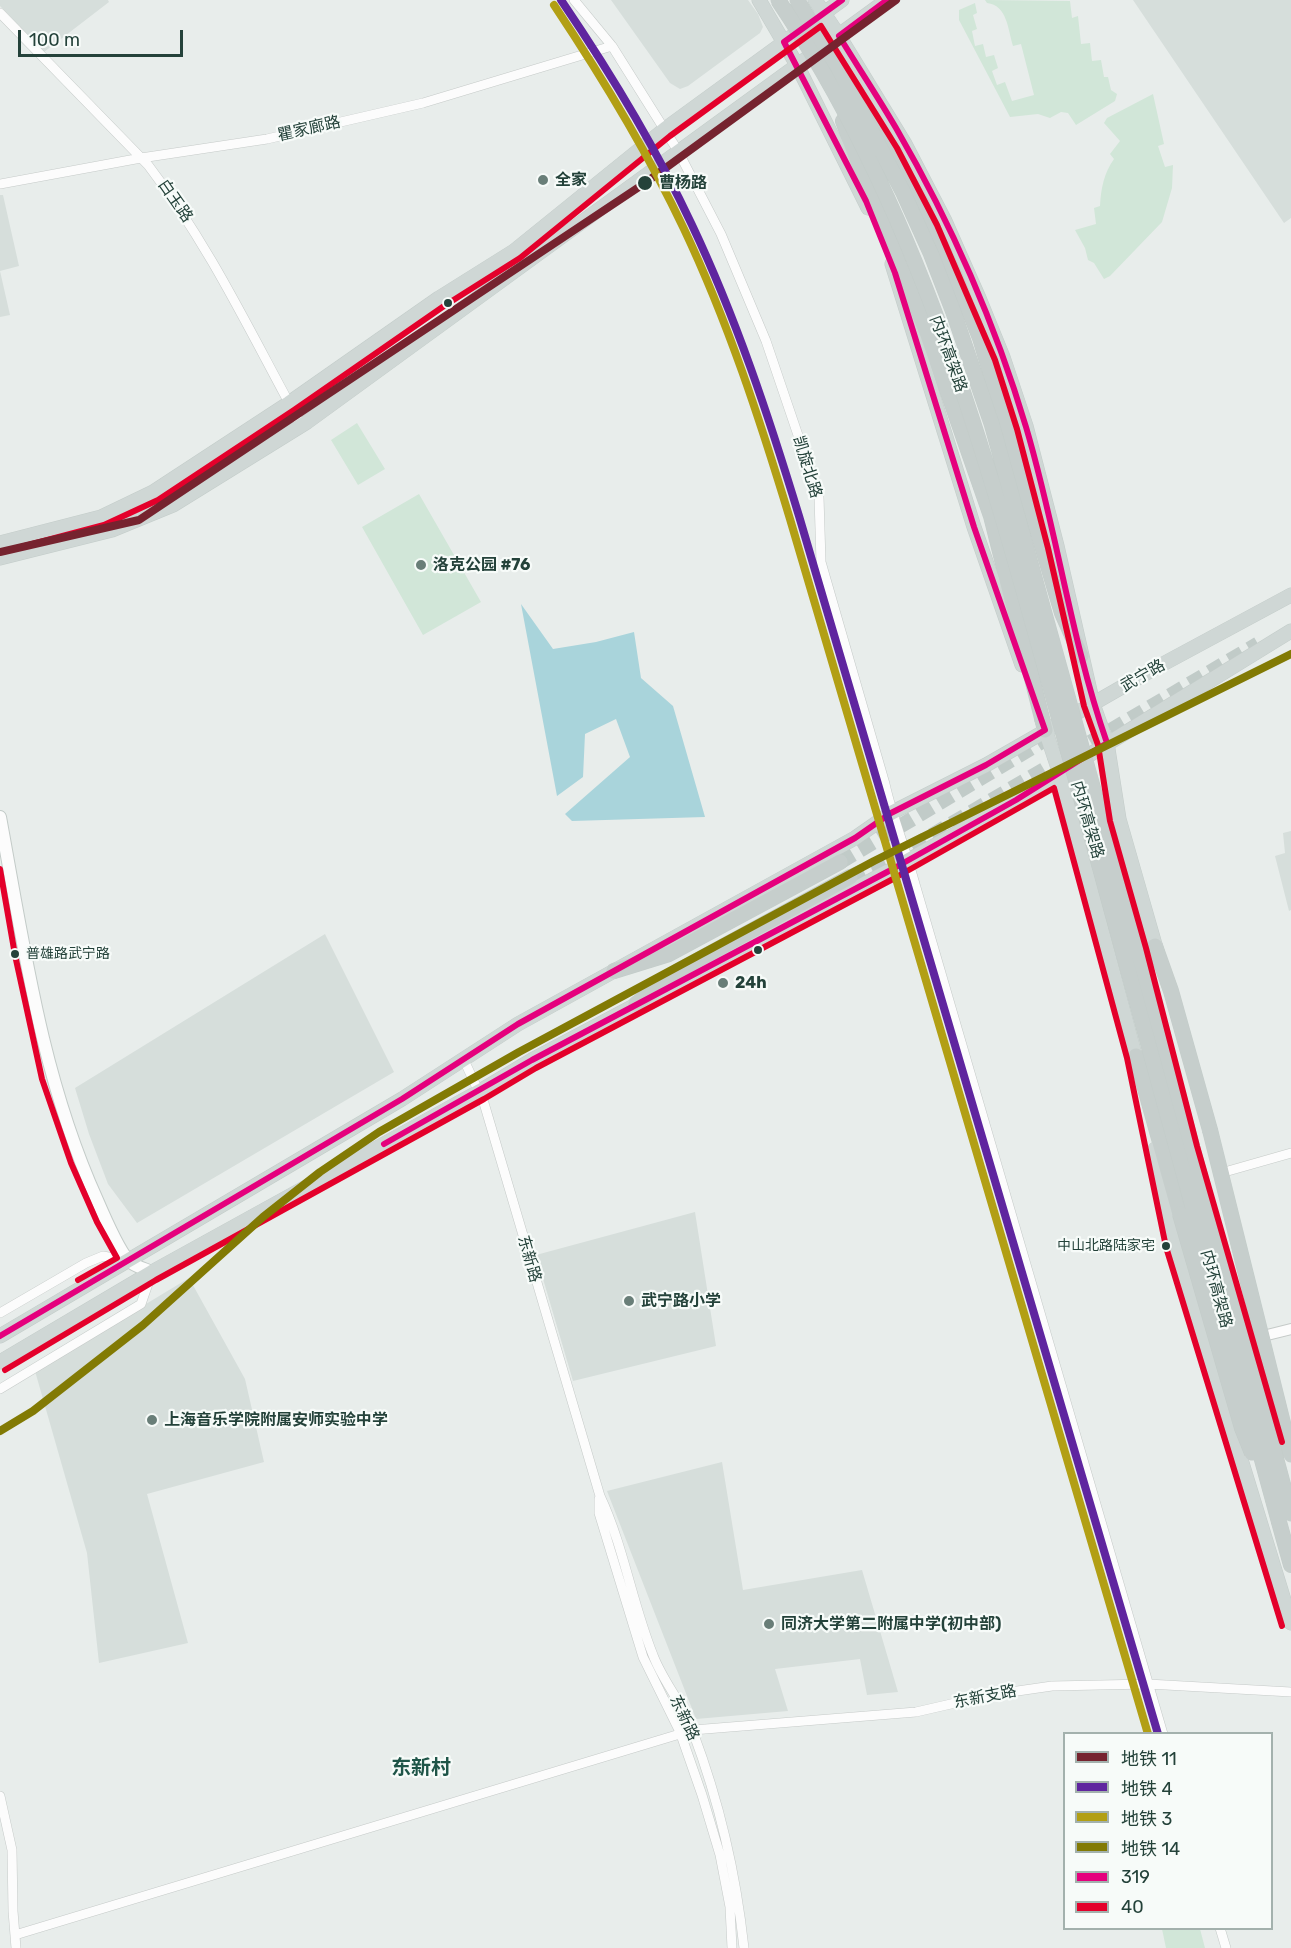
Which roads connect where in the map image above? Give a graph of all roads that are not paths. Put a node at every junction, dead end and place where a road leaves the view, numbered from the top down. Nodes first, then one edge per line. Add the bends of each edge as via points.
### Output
1 (574, 0) edge
2 (759, 0) edge
3 (778, 0) edge
4 (797, 0) edge
5 (815, 0) edge
6 (842, 0) edge
7 (887, 0) edge
8 (0, 13) edge
9 (824, 13) junction
10 (839, 36) junction
11 (784, 42) junction
12 (612, 46) junction
13 (797, 65) junction
14 (838, 68) junction
15 (828, 81) junction
16 (665, 129) junction
17 (678, 151) junction
18 (141, 158) junction
19 (0, 184) edge
20 (289, 403) junction
21 (301, 425) junction
22 (0, 543) edge
23 (0, 558) edge
24 (1291, 595) edge
25 (1291, 631) edge
26 (1082, 656) junction
27 (1093, 705) junction
28 (1045, 730) junction
29 (1107, 743) junction
30 (1060, 774) junction
31 (891, 813) junction
32 (0, 817) edge
33 (908, 860) junction
34 (840, 862) tunnel mouth
35 (850, 878) tunnel mouth
36 (1155, 946) junction
37 (614, 971) junction
38 (636, 1004) junction
39 (1136, 1056) junction
40 (463, 1058) junction
41 (480, 1091) junction
42 (1291, 1152) edge
43 (1228, 1171) dead end
44 (129, 1261) junction
45 (152, 1272) junction
46 (0, 1313) edge
47 (1291, 1329) edge
48 (0, 1336) edge
49 (1261, 1336) junction
50 (1207, 1351) junction
51 (0, 1362) edge
52 (0, 1389) edge
53 (1289, 1422) edge
54 (1291, 1440) edge
55 (1291, 1455) edge
56 (600, 1496) junction
57 (1285, 1518) edge
58 (1291, 1565) edge
59 (1291, 1623) edge
60 (1148, 1684) junction
61 (1291, 1692) edge
62 (693, 1730) junction
63 (680, 1732) junction
64 (1162, 1732) edge
65 (0, 1796) edge
66 (1220, 1930) edge
67 (15, 1935) junction
68 (16, 1948) edge
69 (732, 1948) edge
70 (744, 1948) edge
71 (1226, 1948) edge

1 - 12 street, 凯旋北路
2 - 11 main road
3 - 15 highway, 内环高架路, bridge
4 - 14 highway, 内环高架路, bridge
5 - 9 main road
6 - 9 main road
7 - 10 main road
8 - 18 street, 白玉路
9 - 10 main road
9 - 11 main road
10 - 13 main road
10 - 26 main road via 905,144 980,298 1026,426
11 - 13 main road
11 - 16 main road
12 - 16 street, 凯旋北路
12 - 18 street, 瞿家廊路 via 423,102 267,139
13 - 17 main road
13 - 28 main road via 866,201 895,273 974,527
14 - 26 highway, bridge via 922,203 955,275 980,338 1062,613
14 - 57 highway, 内环高架路, bridge via 931,254 992,425 1161,1032
15 - 28 highway, bridge via 932,346 991,516
15 - 57 highway, 内环高架路, bridge via 888,200 960,384 1006,530
16 - 17 street, 凯旋北路
16 - 20 main road via 514,251 439,298
17 - 21 main road
17 - 31 street, 凯旋北路 via 721,234 766,341 819,496 821,562
18 - 19 street, 瞿家廊路
18 - 20 street, 白玉路 via 168,190 207,251
20 - 21 street, 白玉路
20 - 22 main road via 153,492 101,517
21 - 23 main road via 173,505 112,530
24 - 27 main road, 武宁路
25 - 29 main road
26 - 27 main road
27 - 28 main road, 武宁路
27 - 29 main road
28 - 30 main road
28 - 31 main road, 武宁路
29 - 30 main road
29 - 36 main road via 1119,819
30 - 33 main road
30 - 39 main road
31 - 33 street, 凯旋北路
31 - 37 main road, 武宁路 via 855,838
32 - 44 main road via 51,1076 78,1159
33 - 38 main road
33 - 60 street, 凯旋北路
34 - 37 highway via 669,954
35 - 38 highway via 678,970
36 - 49 main road
36 - 55 highway, bridge via 1210,1130
37 - 40 main road, 武宁路
38 - 41 main road
39 - 50 main road via 1175,1244
39 - 57 highway, bridge via 1242,1428
40 - 41 street, 东新路
40 - 44 main road, 武宁路 via 402,1099
41 - 45 main road
41 - 56 street, 东新路
42 - 43 street
44 - 45 main road
44 - 46 street via 103,1256
44 - 48 main road, 武宁路
45 - 51 main road
45 - 52 street via 141,1304
47 - 49 street
49 - 50 street
49 - 53 main road
50 - 59 main road
53 - 54 main road
56 - 62 street, 东新路 via 653,1657
56 - 63 street, 东新路 via 599,1513 643,1657
57 - 58 highway, 内环高架路
60 - 61 street, 东新支路
60 - 62 street, 东新支路 via 1052,1686 916,1712
60 - 64 street, 凯旋北路
62 - 63 street, 东新支路
62 - 70 street, 东新路 via 727,1842
63 - 67 street, 东新支路
63 - 69 street, 东新路 via 720,1855 730,1907
65 - 67 street via 12,1850
66 - 71 street
67 - 68 street

